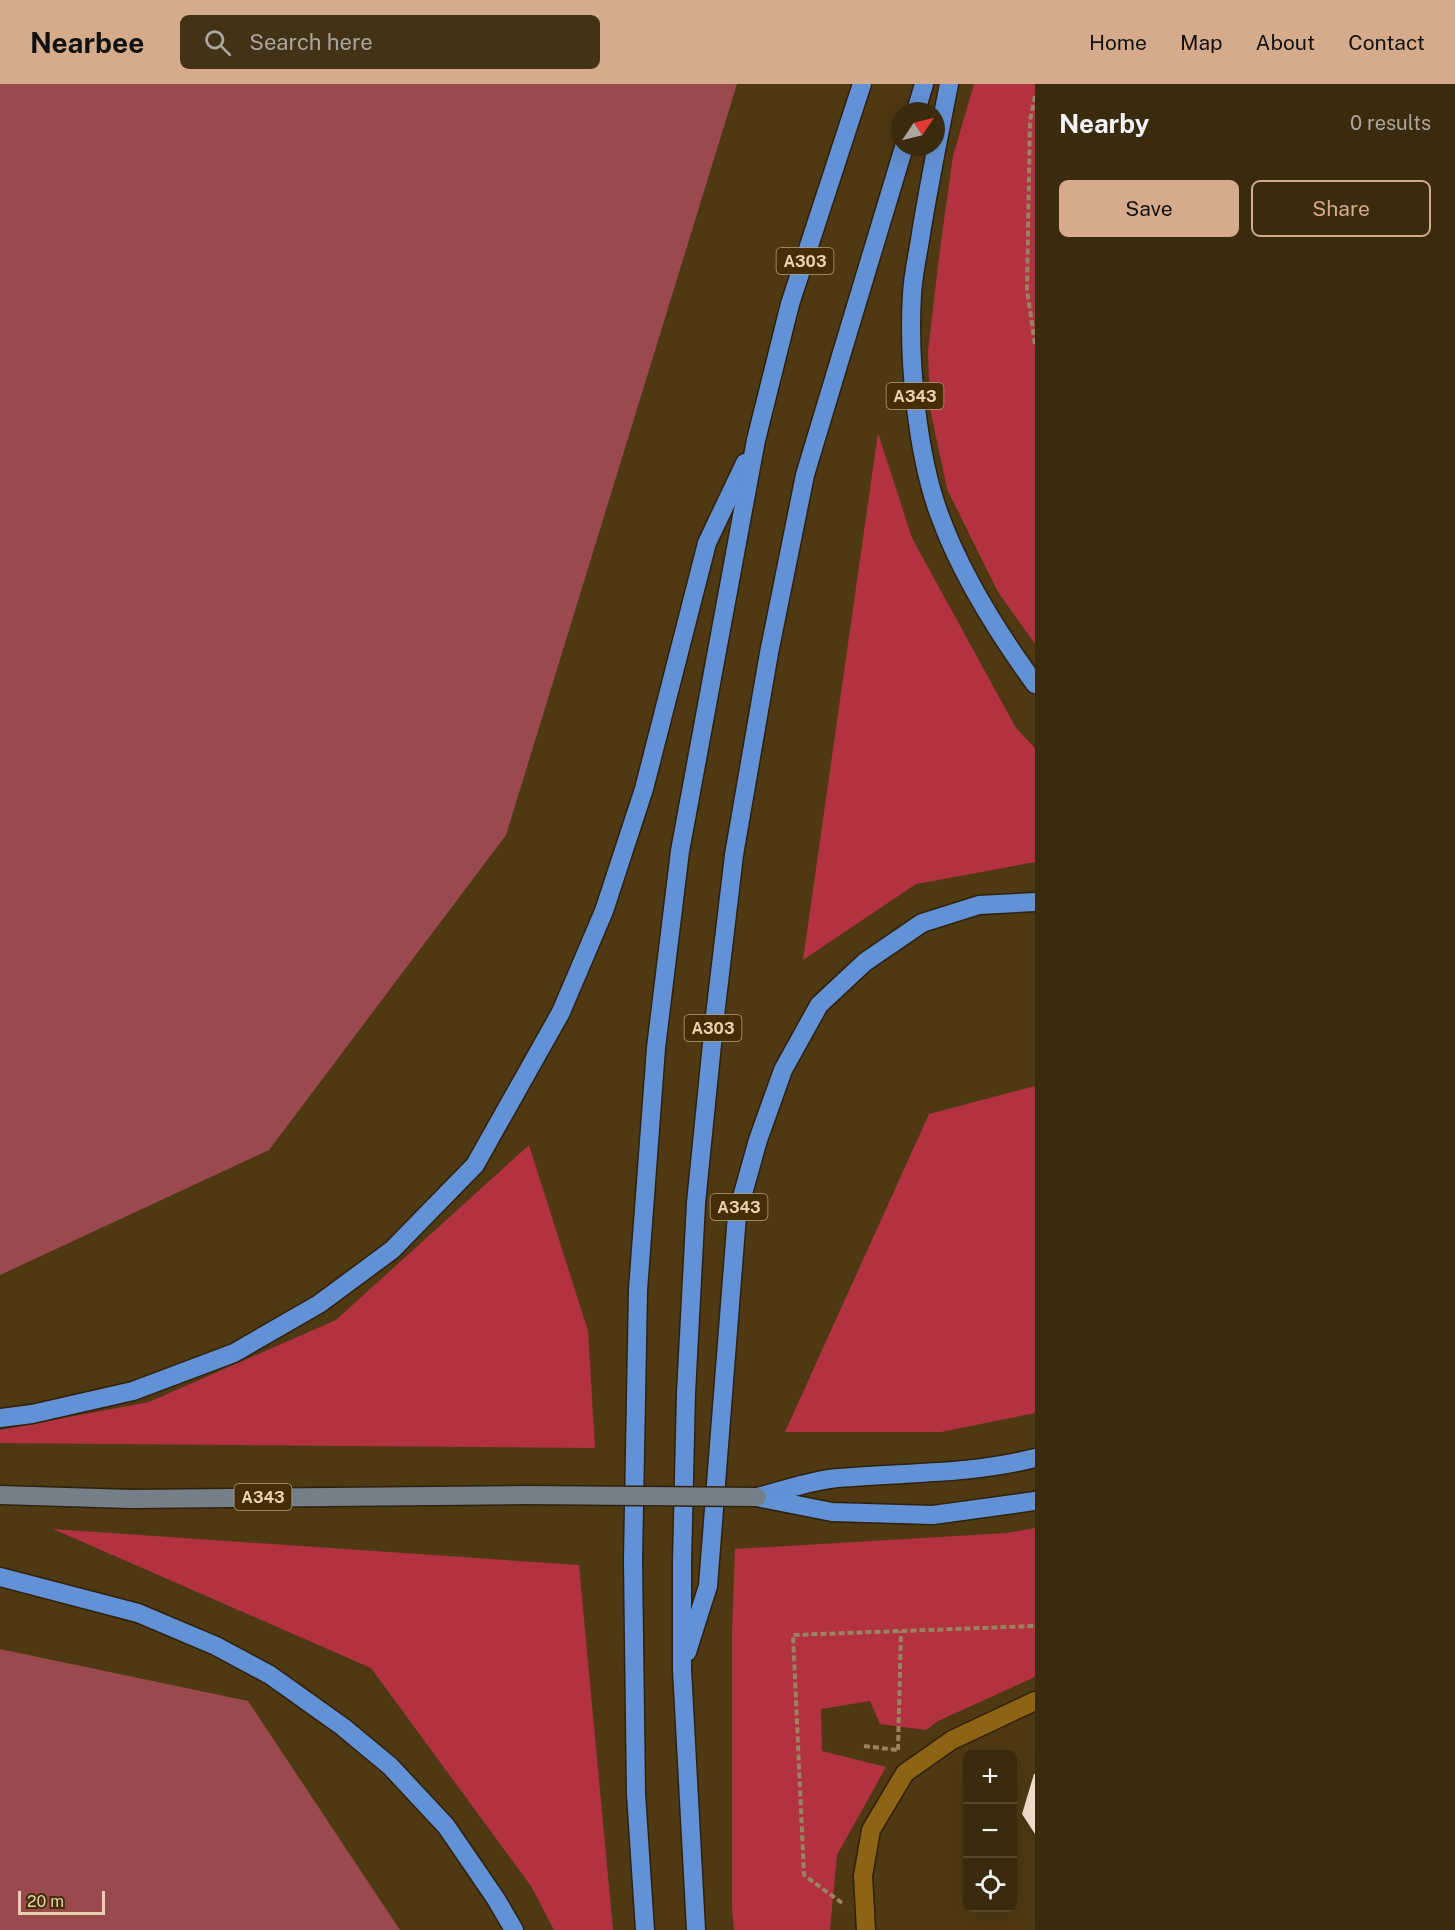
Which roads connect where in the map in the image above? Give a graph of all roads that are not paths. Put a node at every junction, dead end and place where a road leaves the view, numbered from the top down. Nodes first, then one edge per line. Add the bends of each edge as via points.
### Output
1 (862, 84) edge
2 (924, 84) edge
3 (949, 84) edge
4 (919, 102) edge
5 (901, 156) edge
6 (756, 440) junction
7 (1035, 684) edge
8 (1035, 902) edge
9 (0, 1418) edge
10 (1035, 1458) edge
11 (0, 1496) edge
12 (757, 1497) junction
13 (1035, 1501) edge
14 (0, 1577) edge
15 (682, 1669) junction
16 (1035, 1701) edge
17 (865, 1925) edge
18 (514, 1930) edge
19 (645, 1930) edge
20 (696, 1930) edge

1 - 6 highway, A303 via 790,304
2 - 4 highway
3 - 7 highway, A343 via 912,294 913,385 940,518 964,572 1006,644
5 - 15 highway, A303 via 805,475 734,855 696,1203 686,1393
6 - 9 highway via 707,543 647,779 604,911 561,1012 475,1165 392,1250 319,1304 234,1353 133,1391
6 - 19 highway, A303 via 680,851 654,1071 638,1290 633,1560 636,1794
8 - 15 highway, A343 via 979,905 922,923 865,962 819,1005 783,1070 737,1215 708,1586
10 - 12 highway, A343 via 950,1473 835,1478
11 - 12 main road, A343, bridge
12 - 13 highway, A343 via 832,1512 933,1515
14 - 18 highway via 138,1612 270,1675 390,1766 446,1826
15 - 20 highway, A303
16 - 17 street via 952,1740 905,1773 871,1830 863,1876

